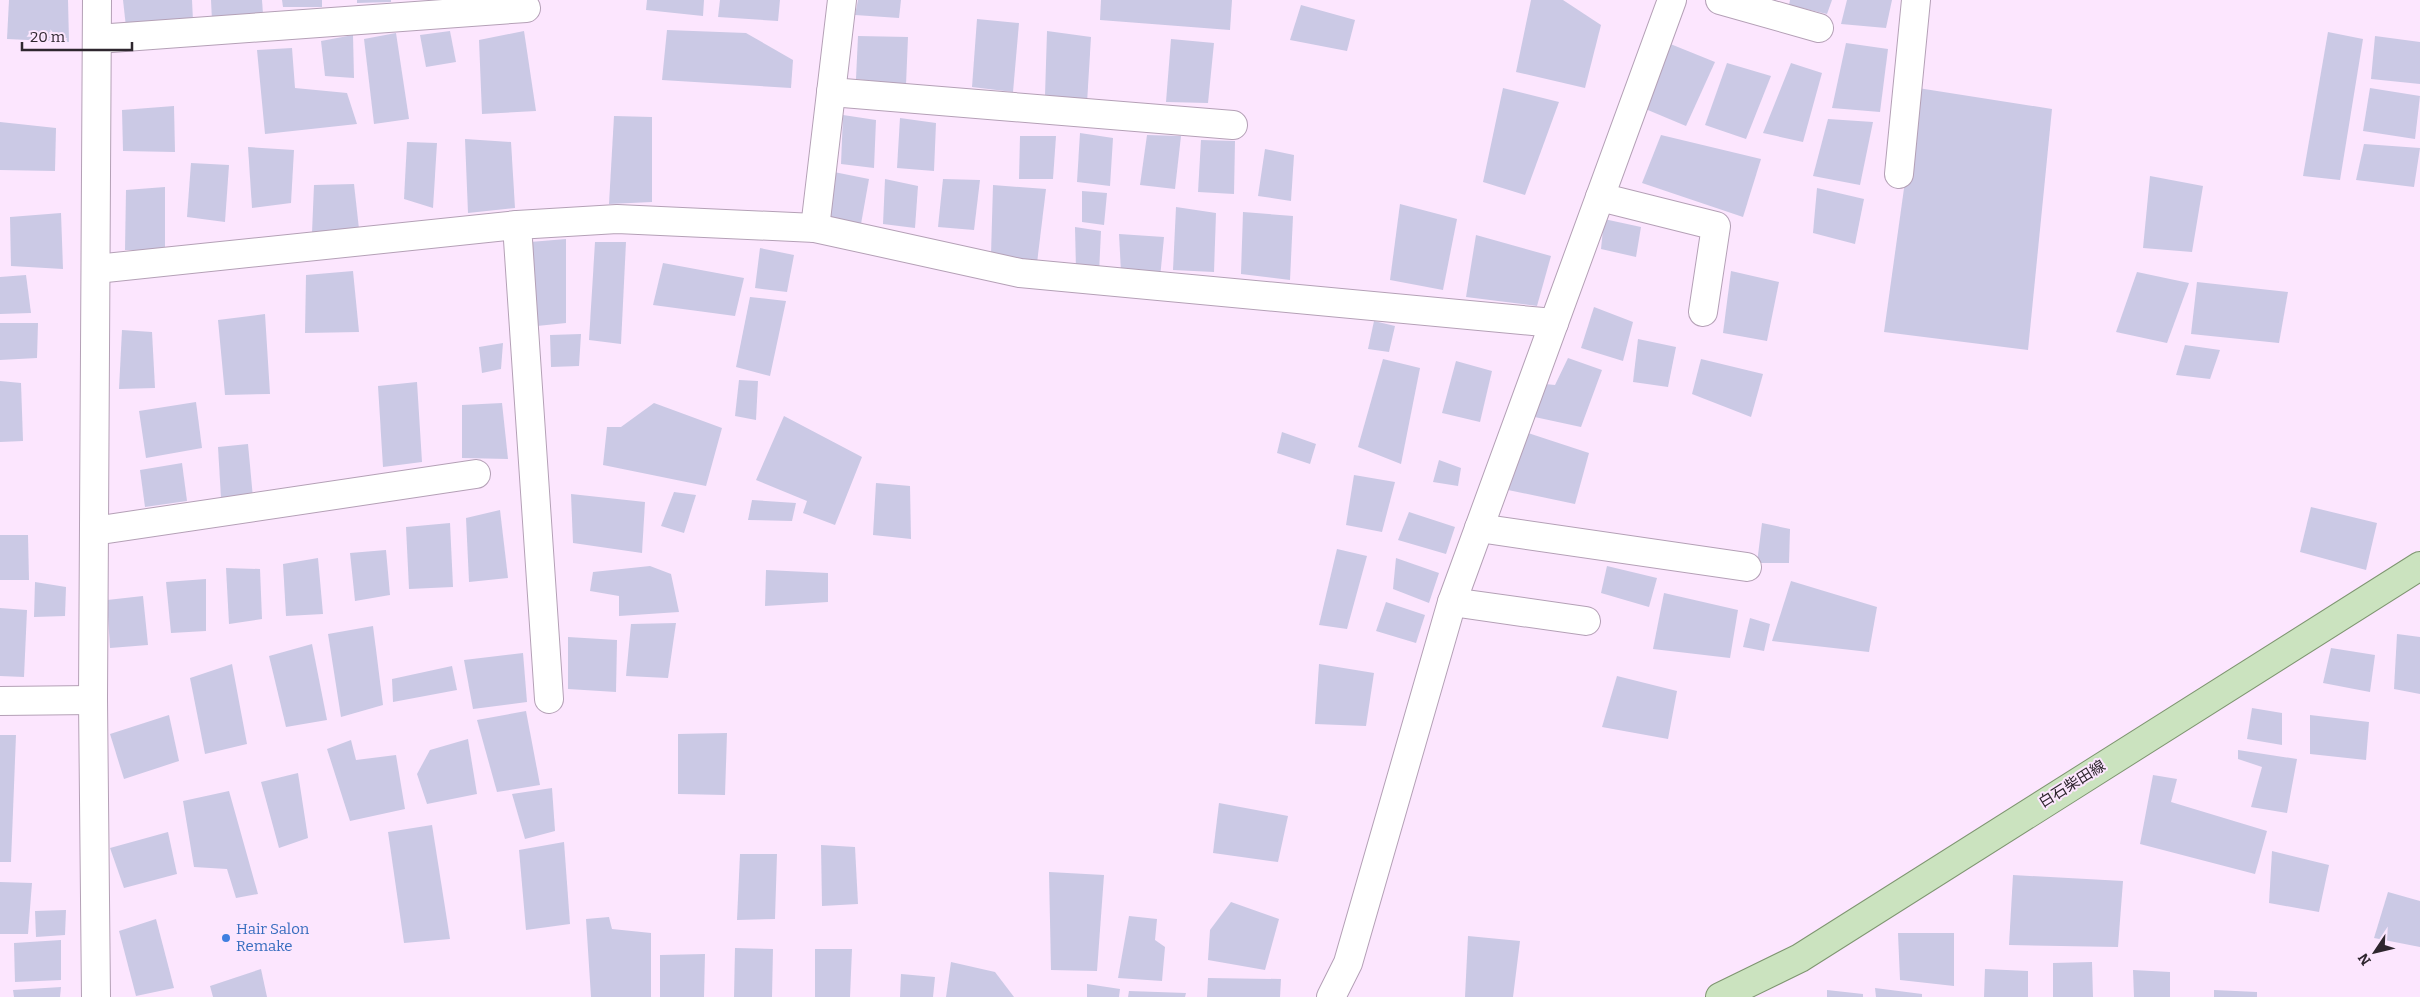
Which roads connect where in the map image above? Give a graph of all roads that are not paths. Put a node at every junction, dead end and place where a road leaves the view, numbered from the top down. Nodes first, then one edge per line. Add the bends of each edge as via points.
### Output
1 (97, 0) edge
2 (842, 0) edge
3 (1672, 0) edge
4 (1720, 0) edge
5 (1916, 0) edge
6 (526, 8) dead end
7 (1819, 28) dead end
8 (96, 39) junction
9 (831, 92) junction
10 (1232, 125) dead end
11 (1899, 174) dead end
12 (1600, 197) junction
13 (517, 225) junction
14 (815, 228) junction
15 (96, 269) junction
16 (1703, 312) dead end
17 (1554, 323) junction
18 (476, 474) dead end
19 (1479, 528) junction
20 (94, 531) junction
21 (2420, 566) edge
22 (1747, 567) dead end
23 (1452, 602) junction
24 (1586, 621) dead end
25 (549, 699) dead end
26 (93, 700) junction
27 (0, 701) edge
28 (96, 997) edge
29 (1331, 997) edge
30 (1720, 997) edge

1 - 8 street
2 - 9 street
3 - 12 street
4 - 7 street
5 - 11 street
6 - 8 street
8 - 15 street
9 - 10 street
9 - 14 street
12 - 16 street via 1716,226
12 - 17 street
13 - 14 street via 617,219
13 - 15 street
13 - 25 street
14 - 17 street via 1020,272
15 - 20 street
17 - 19 street
18 - 20 street
19 - 22 street
19 - 23 street
20 - 26 street
21 - 30 main road, 白石柴田線 via 1800,958
23 - 24 street
23 - 29 street via 1348,963
26 - 27 street
26 - 28 street

